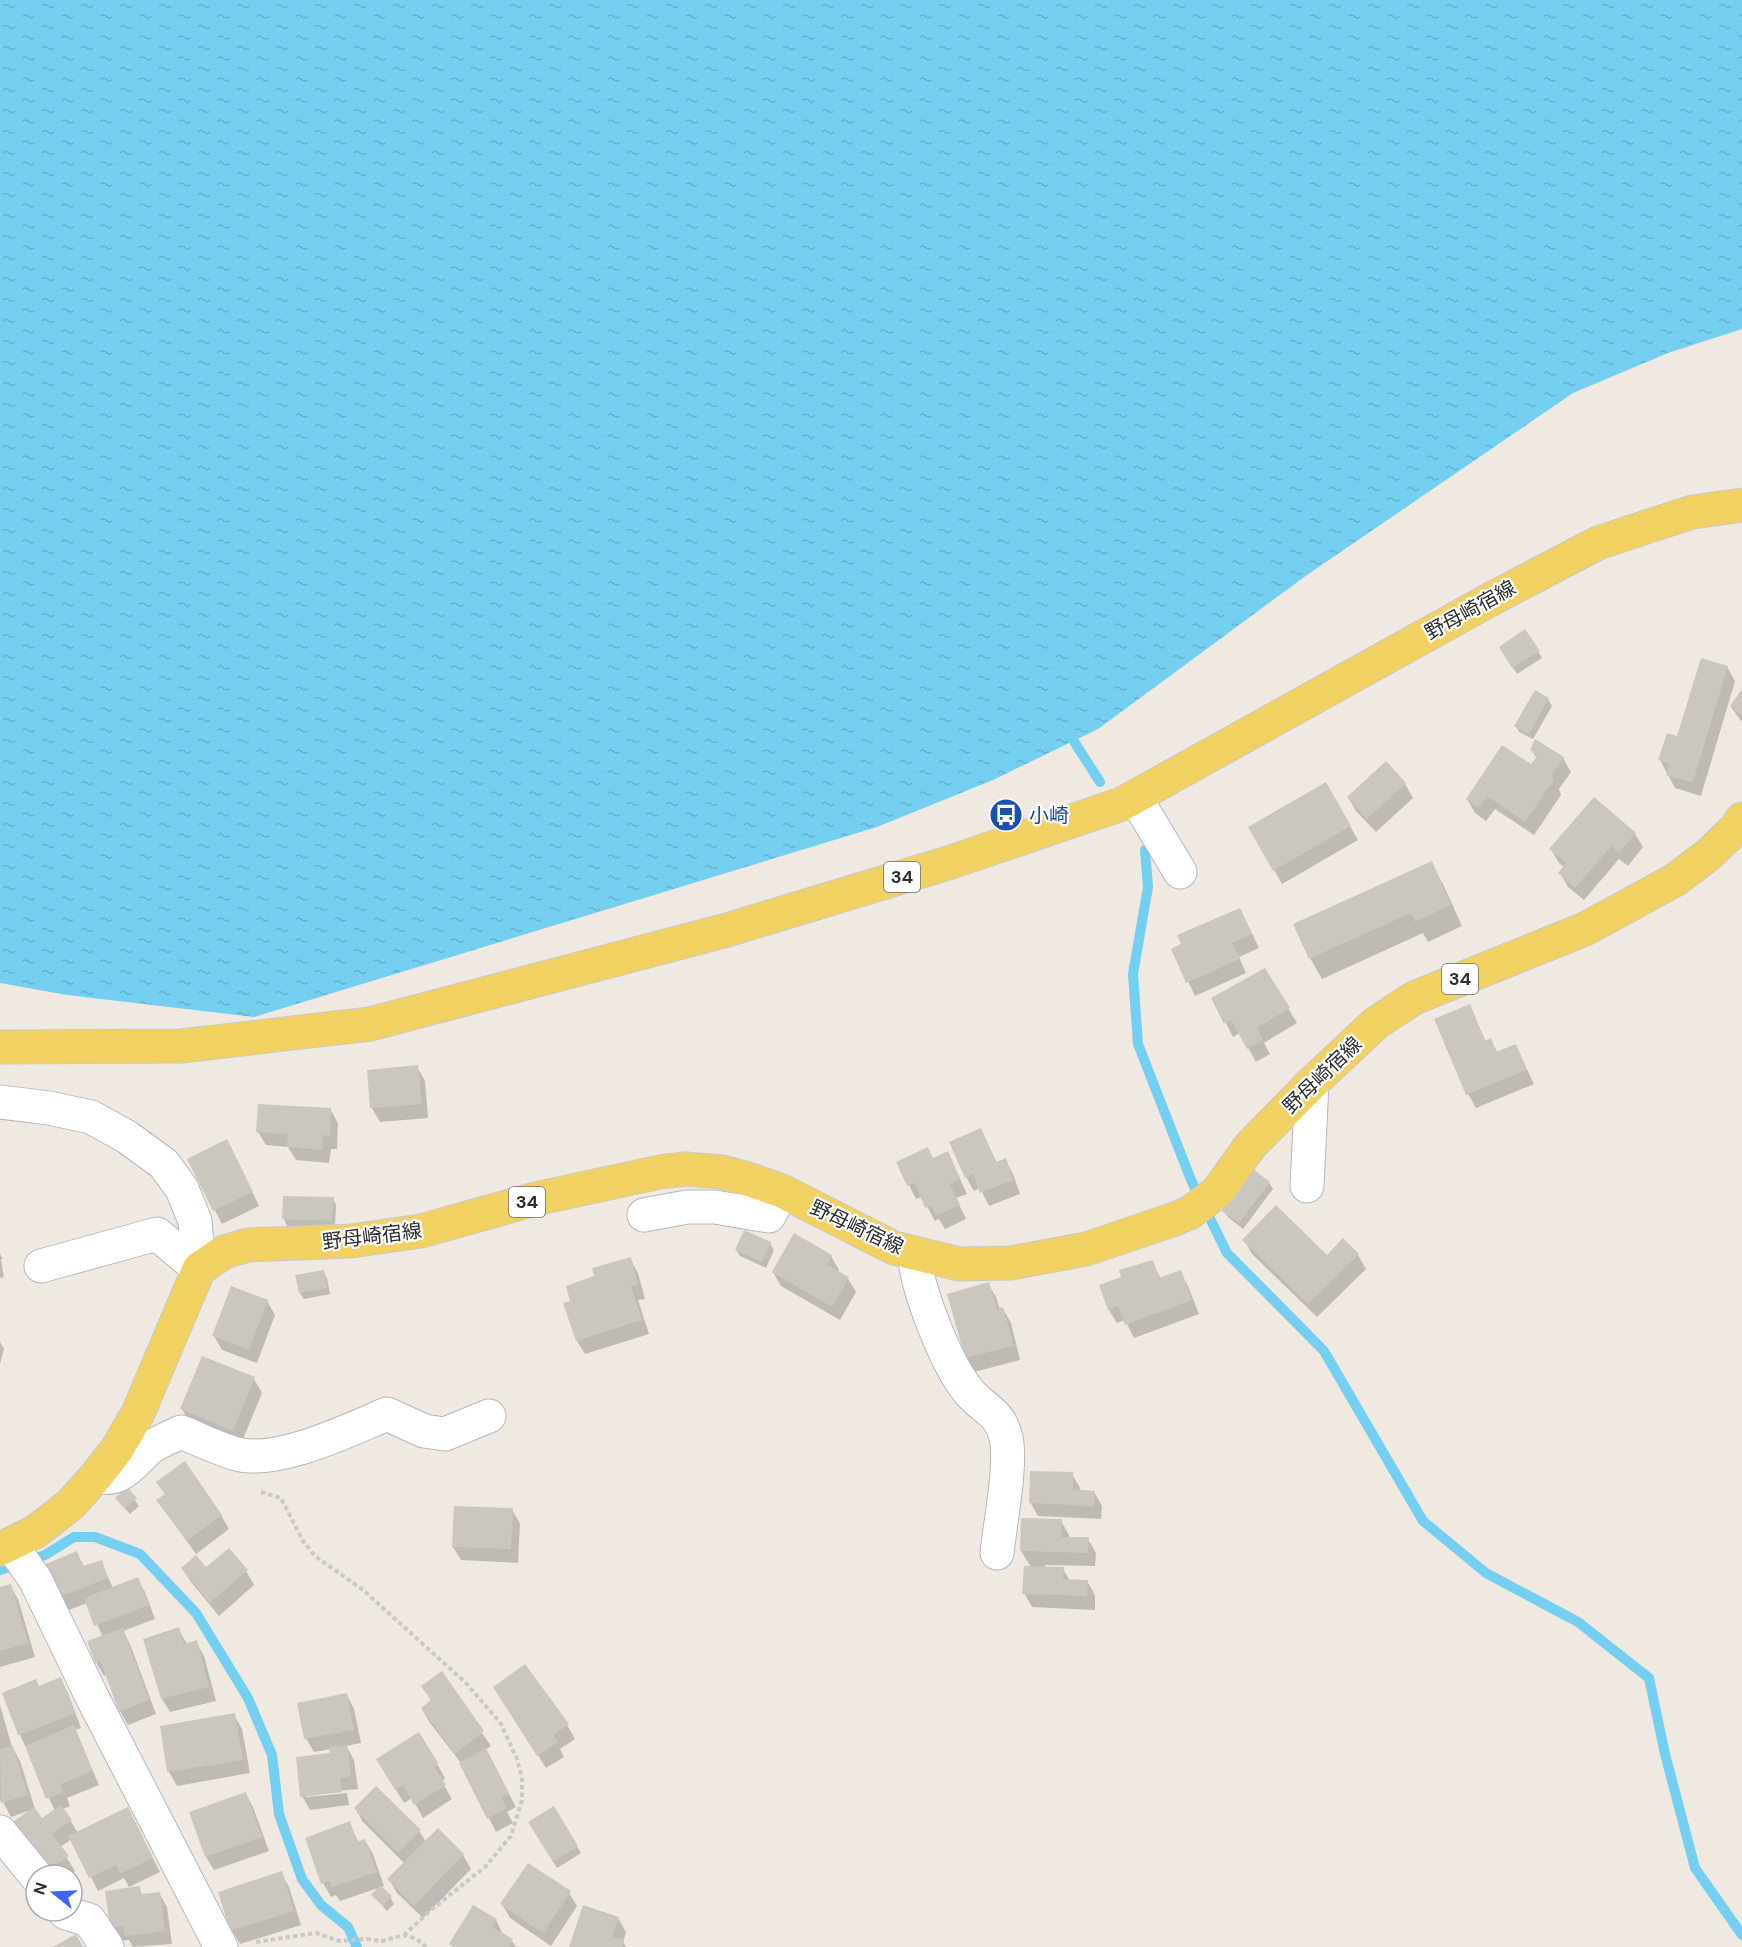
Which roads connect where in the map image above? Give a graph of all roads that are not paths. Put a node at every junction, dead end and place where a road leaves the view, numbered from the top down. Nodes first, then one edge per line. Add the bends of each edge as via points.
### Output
1 (1742, 505) edge
2 (1135, 796) junction
3 (1742, 819) edge
4 (1180, 872) dead end
5 (0, 1047) edge
6 (1312, 1083) junction
7 (0, 1102) edge
8 (1307, 1186) dead end
9 (782, 1191) junction
10 (644, 1215) dead end
11 (914, 1253) junction
12 (41, 1266) dead end
13 (199, 1269) junction
14 (489, 1416) dead end
15 (96, 1476) junction
16 (6, 1547) edge
17 (996, 1553) dead end
18 (0, 1832) edge
19 (25, 1863) edge
20 (84, 1918) edge
21 (234, 1945) edge
22 (107, 1947) edge

1 - 2 main road, 野母崎宿線 / 34 via 1692,512 1598,543
2 - 4 street
2 - 5 main road, 野母崎宿線 / 34 via 1122,804 948,863 738,927 370,1024 181,1046
3 - 6 main road, 野母崎宿線 / 34 via 1708,855 1675,880 1595,924 1414,998 1376,1023
6 - 8 street
6 - 11 main road, 野母崎宿線 / 34 via 1251,1145 1217,1192 1191,1212 1086,1249 1011,1263 959,1264
7 - 13 street via 91,1117 164,1164 182,1189 195,1221
9 - 10 street via 769,1216 715,1207 687,1207
9 - 11 main road, 野母崎宿線 / 34 via 894,1248
9 - 13 main road, 野母崎宿線 / 34 via 722,1172 660,1172 535,1199 421,1231 351,1241 248,1245 224,1252
11 - 17 street via 930,1313 952,1367 970,1393 1000,1420 1007,1440 1008,1461
12 - 13 street via 157,1234
13 - 15 main road via 138,1413
14 - 15 street via 446,1434 424,1431 387,1414 273,1455 239,1455 181,1432 153,1446 124,1473
15 - 16 main road via 65,1509 35,1532
16 - 21 street via 35,1579 91,1695
18 - 19 street
20 - 22 street

